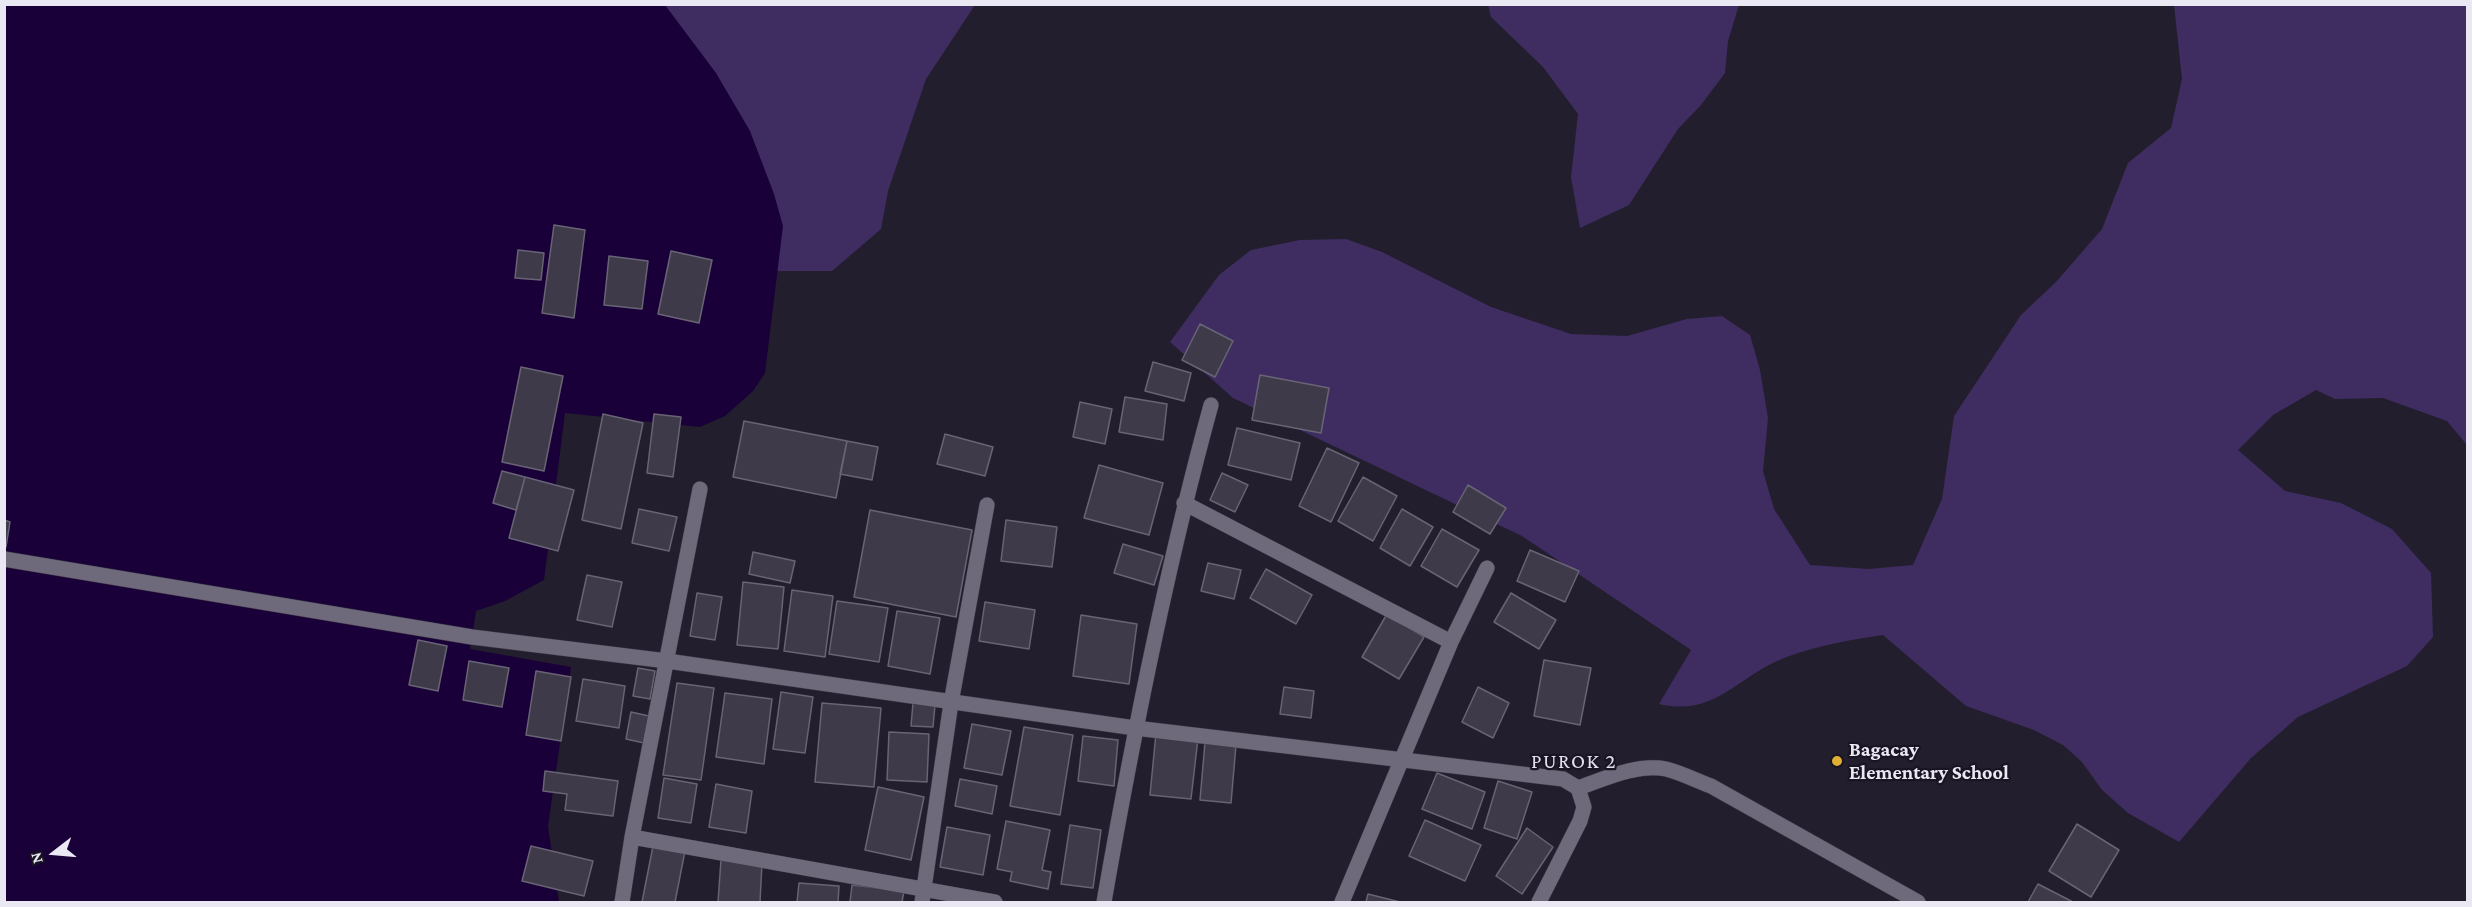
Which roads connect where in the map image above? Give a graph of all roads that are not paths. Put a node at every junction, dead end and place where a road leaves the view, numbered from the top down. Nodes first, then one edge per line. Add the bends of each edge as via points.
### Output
1 (1211, 405) dead end
2 (700, 489) dead end
3 (1184, 503) junction
4 (987, 506) dead end
5 (4, 559) edge
6 (1486, 568) dead end
7 (1451, 642) junction
8 (667, 661) junction
9 (951, 703) junction
10 (1134, 728) junction
11 (1402, 760) junction
12 (1578, 788) junction
13 (632, 837) junction
14 (923, 895) edge
15 (621, 903) edge
16 (995, 903) edge
17 (1104, 903) edge
18 (1342, 903) edge
19 (1539, 903) edge
20 (1918, 903) edge

1 - 3 street
2 - 8 street
3 - 7 street
3 - 10 street
4 - 9 street
5 - 8 street via 472,637
6 - 7 street
7 - 11 street
8 - 9 street
8 - 13 street
9 - 10 street
9 - 14 street
10 - 11 street
10 - 17 street
11 - 12 street via 1563,779
11 - 18 street
12 - 19 street via 1584,807 1580,821
12 - 20 street via 1624,773 1665,769 1711,786
13 - 14 street
13 - 15 street
14 - 16 street

